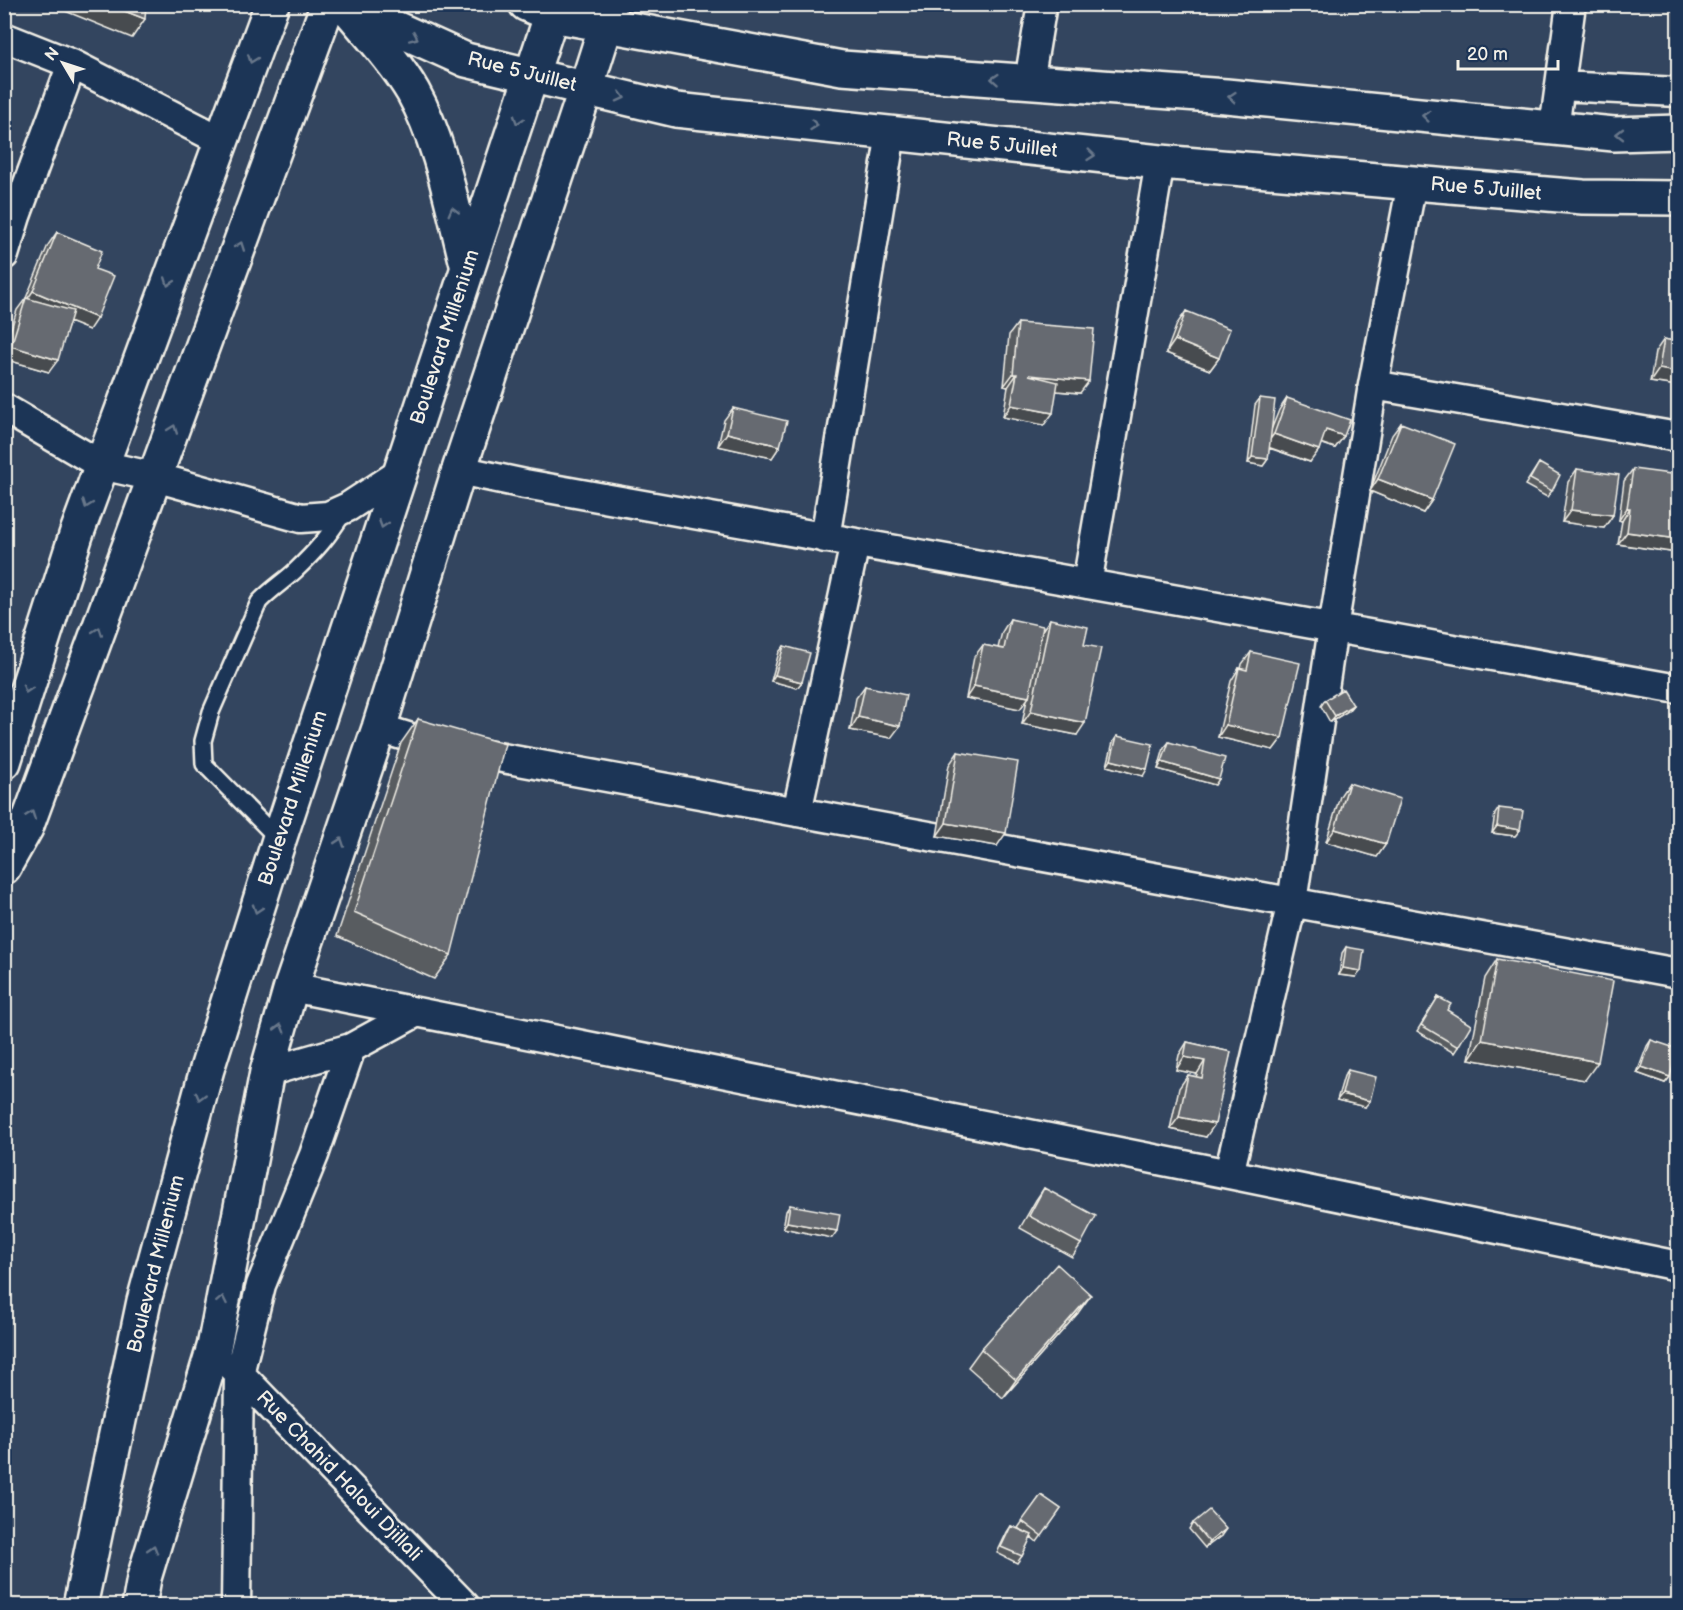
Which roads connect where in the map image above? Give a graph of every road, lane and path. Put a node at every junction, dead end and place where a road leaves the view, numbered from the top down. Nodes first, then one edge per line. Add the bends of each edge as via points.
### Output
1 (272, 4) edge
2 (1042, 4) edge
3 (1571, 4) edge
4 (338, 5) edge
5 (544, 8) edge
6 (608, 15) edge
7 (4, 37) edge
8 (72, 64) junction
9 (532, 76) junction
10 (1029, 82) junction
11 (1560, 86) junction
12 (585, 88) junction
13 (1678, 92) edge
14 (1554, 129) junction
15 (1678, 132) edge
16 (891, 133) junction
17 (222, 141) junction
18 (1160, 162) junction
19 (1412, 183) junction
20 (1678, 198) edge
21 (4, 255) edge
22 (468, 268) junction
23 (1373, 385) junction
24 (4, 408) edge
25 (1678, 437) edge
26 (101, 465) junction
27 (459, 470) junction
28 (400, 473) junction
29 (155, 477) junction
30 (348, 507) junction
31 (825, 538) junction
32 (855, 543) junction
33 (1087, 584) junction
34 (1333, 628) junction
35 (1678, 689) edge
36 (379, 728) junction
37 (4, 762) edge
38 (797, 812) junction
39 (279, 840) junction
40 (4, 867) edge
41 (1292, 902) junction
42 (1678, 973) edge
43 (291, 987) junction
44 (417, 1012) junction
45 (351, 1048) junction
46 (267, 1072) junction
47 (1229, 1174) junction
48 (1678, 1266) edge
49 (214, 1347) junction
50 (239, 1374) junction
51 (80, 1605) edge
52 (139, 1605) edge
53 (236, 1605) edge
54 (465, 1605) edge

1 -> 17 main road
2 - 10 street
3 - 11 street
4 -> 9 main road, Rue 5 Juillet via 466,60
22 -> 4 main road via 436,146 413,92 386,53
29 -> 4 main road
5 - 6 main road
5 - 9 main road, Boulevard Millenium
10 -> 6 main road via 842,68
6 - 12 main road
7 - 8 street
8 - 17 street
8 - 21 street
9 - 12 main road, Rue 5 Juillet
9 -> 22 main road, Boulevard Millenium
14 -> 10 main road via 1226,96
11 - 13 street
11 - 14 street
12 -> 16 main road, Rue 5 Juillet via 676,110
12 - 27 main road
15 -> 14 main road via 1614,134
16 -> 18 main road, Rue 5 Juillet
16 - 31 street
17 -> 26 main road
18 - 19 main road, Rue 5 Juillet
18 - 33 street
19 - 20 main road, Rue 5 Juillet via 1583,197
19 - 23 street
22 - 28 main road, Boulevard Millenium
23 - 25 street
23 - 34 street
24 - 26 street
26 - 29 street
26 -> 37 main road
27 - 31 street
27 - 36 main road
28 - 30 street
28 -> 39 main road, Boulevard Millenium
29 - 30 street via 301,518 328,516
40 -> 29 main road via 26,828
30 - 39 lane via 326,540 259,602 211,712 203,741 204,764
31 - 32 street
32 - 33 street
32 - 38 street
33 - 34 street
34 - 35 street
34 - 41 street
36 - 38 street via 437,746
43 -> 36 main road
38 - 41 street
39 -> 51 main road, Boulevard Millenium via 207,1069 144,1301
41 - 42 street
41 - 47 street
43 - 44 street
46 -> 43 main road
44 - 45 street
44 - 47 street
45 - 46 street
45 - 50 street via 314,1155 261,1285
49 -> 46 main road
47 - 48 street
49 - 50 street, Rue Chahid Haloui Djillali
52 -> 49 main road
50 - 53 street
50 - 54 street, Rue Chahid Haloui Djillali

